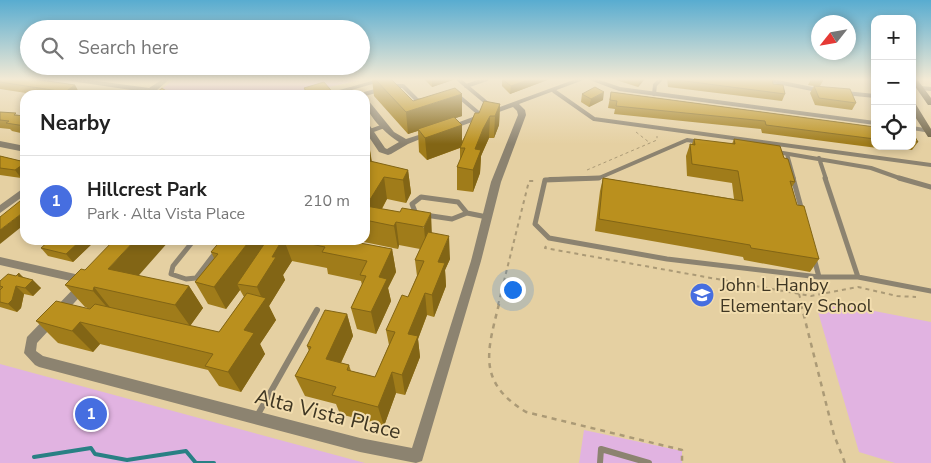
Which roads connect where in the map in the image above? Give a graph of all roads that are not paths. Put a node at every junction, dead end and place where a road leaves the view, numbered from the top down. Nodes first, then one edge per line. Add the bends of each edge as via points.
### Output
1 (466, 101) edge
2 (484, 101) edge
3 (527, 101) edge
4 (568, 101) edge
5 (704, 101) edge
6 (515, 105) junction
7 (370, 108) edge
8 (496, 111) junction
9 (916, 111) edge
10 (482, 116) junction
11 (871, 122) edge
12 (384, 126) junction
13 (370, 129) edge
14 (916, 129) edge
15 (930, 132) edge
16 (370, 134) edge
17 (405, 142) junction
18 (705, 143) edge
19 (0, 144) edge
20 (20, 148) edge
21 (769, 151) edge
22 (788, 154) junction
23 (819, 158) junction
24 (931, 165) edge
25 (931, 187) edge
26 (20, 194) edge
27 (0, 210) edge
28 (467, 213) junction
29 (488, 217) junction
30 (805, 220) edge
31 (190, 245) edge
32 (221, 245) edge
33 (812, 249) edge
34 (0, 262) edge
35 (858, 277) junction
36 (819, 278) junction
37 (931, 291) edge
38 (317, 310) dead end
39 (257, 417) junction
40 (600, 463) edge
41 (649, 463) edge

1 - 10 lane
2 - 8 lane
3 - 6 street
4 - 24 lane via 594,119
5 - 11 street
6 - 8 street
6 - 29 street, Alta Vista Place via 522,115 496,182
7 - 12 street
8 - 10 street
9 - 15 main road
10 - 17 street
12 - 13 lane
12 - 17 street
14 - 15 street
16 - 17 street via 385,152
18 - 36 lane via 687,140 599,178 585,180 558,176 545,180 535,224 549,238 667,259
19 - 20 street
21 - 22 lane
22 - 23 lane
22 - 30 lane
23 - 25 lane via 871,168
23 - 35 lane
26 - 27 street
28 - 28 lane via 452,219 424,215 415,213 412,204 421,196 458,202
28 - 29 lane
29 - 39 street, Alta Vista Place via 417,456 360,445
31 - 32 lane via 173,266 171,274 186,279 196,278
33 - 36 lane
34 - 39 street, Alta Vista Place via 90,278 31,341 30,353 38,361
35 - 36 lane
35 - 37 lane
38 - 39 lane
40 - 41 lane via 601,449

